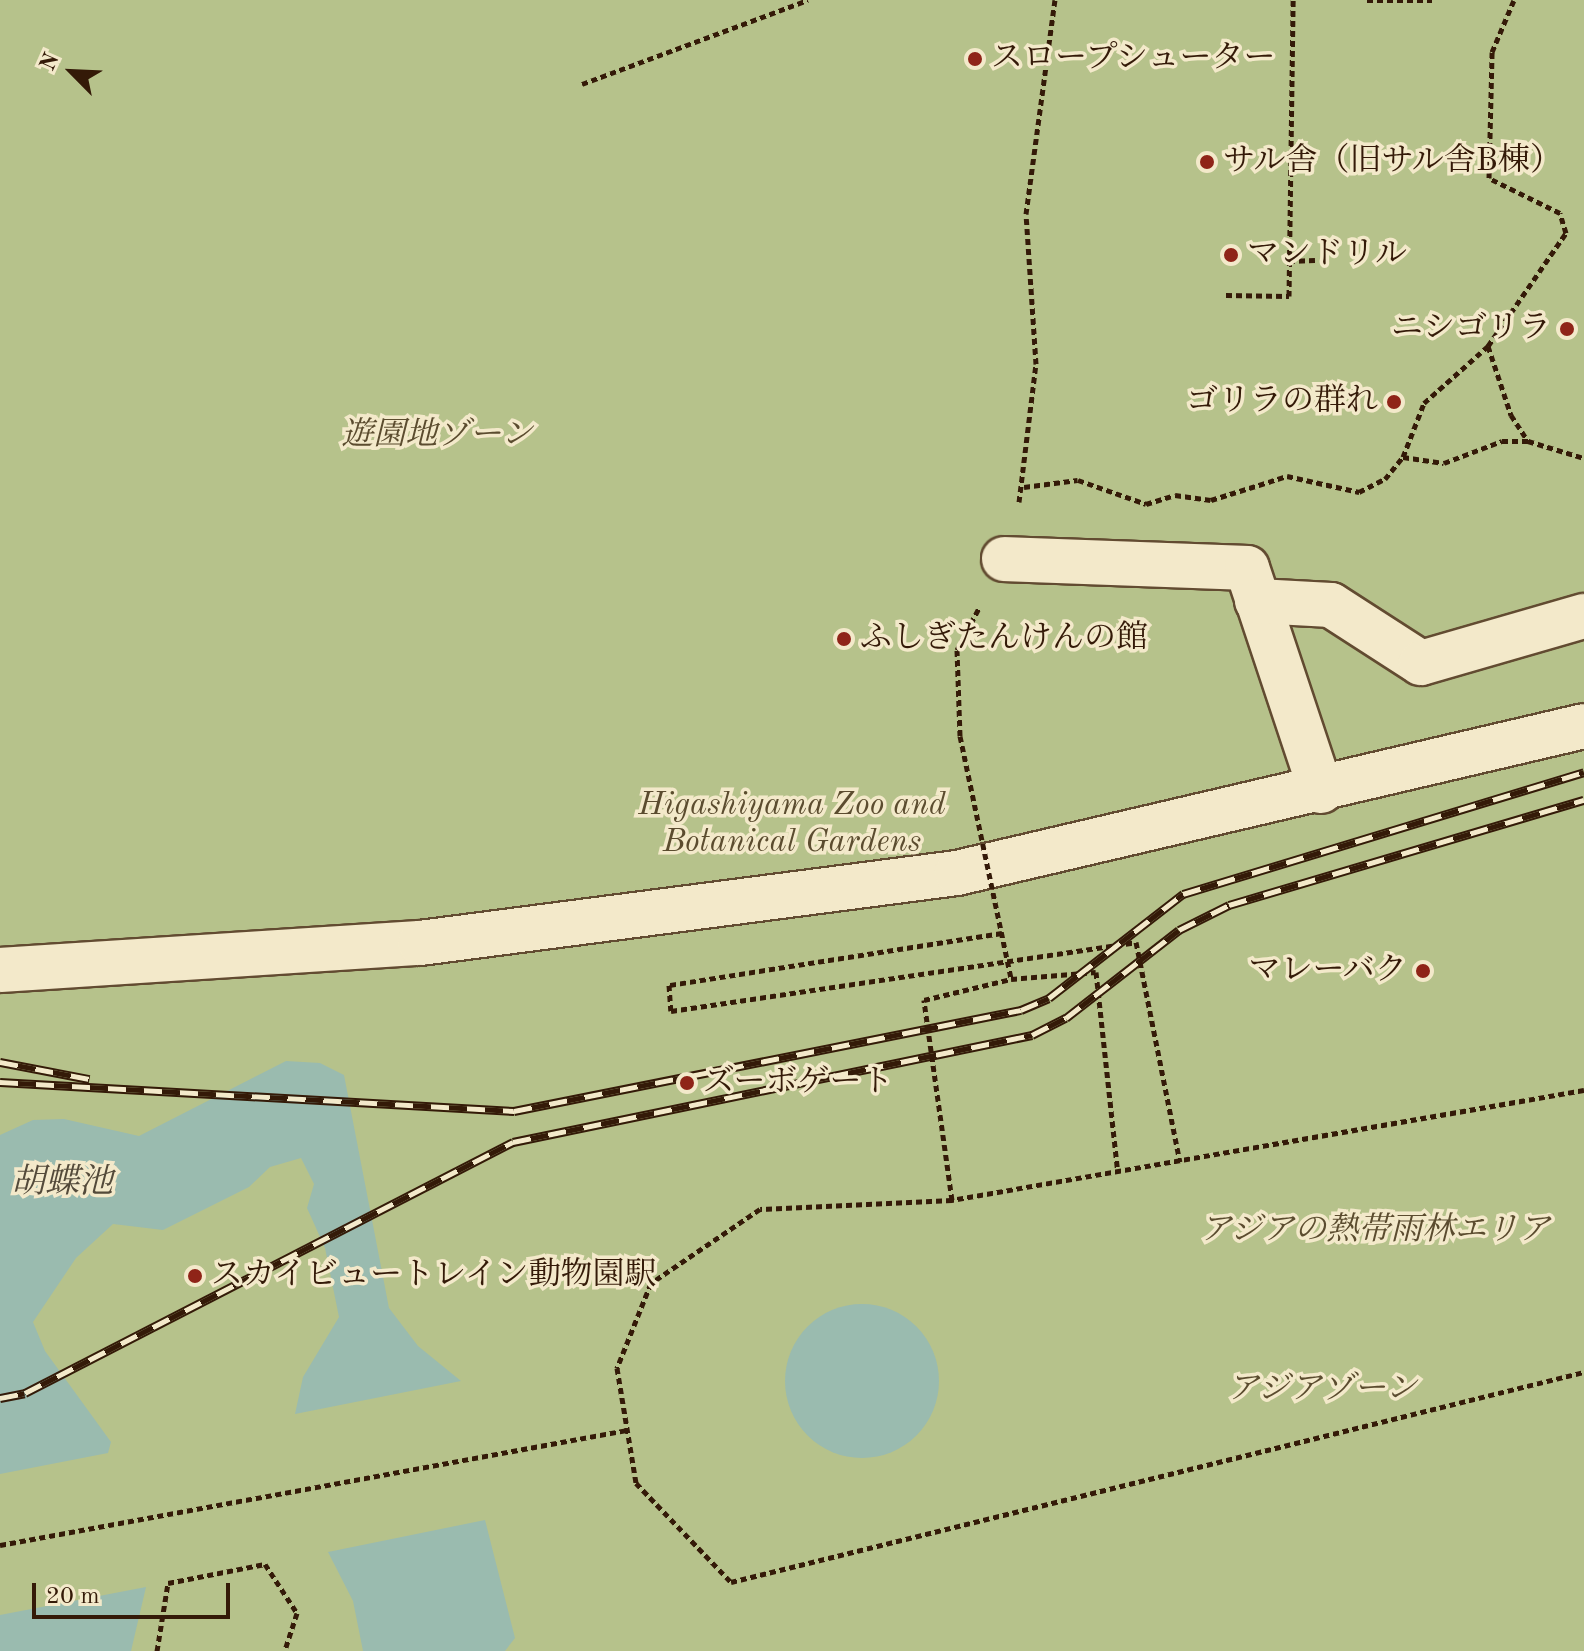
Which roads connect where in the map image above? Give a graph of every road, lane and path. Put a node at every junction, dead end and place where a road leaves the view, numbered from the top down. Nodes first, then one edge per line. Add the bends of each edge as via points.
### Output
1 (808, 0) edge
2 (1055, 0) edge
3 (1293, 0) edge
4 (1367, 0) edge
5 (1432, 0) edge
6 (1514, 0) edge
7 (582, 84) dead end
8 (1291, 156) junction
9 (1319, 157) dead end
10 (1315, 260) dead end
11 (1289, 261) junction
12 (1226, 295) dead end
13 (1488, 346) junction
14 (1528, 441) junction
15 (1403, 457) junction
16 (1584, 458) edge
17 (1024, 487) junction
18 (1004, 559) junction
19 (1257, 601) junction
20 (1584, 616) edge
21 (1584, 726) edge
22 (1321, 791) junction
23 (1002, 933) junction
24 (0, 970) edge
25 (1011, 979) junction
26 (1584, 1090) edge
27 (1180, 1162) junction
28 (1118, 1173) junction
29 (952, 1200) junction
30 (1584, 1372) edge
31 (627, 1430) junction
32 (0, 1545) edge
33 (157, 1651) edge
34 (285, 1651) edge

1 - 7 path
2 - 17 path via 1026,214 1036,364
3 - 8 path
4 - 5 path
6 - 13 path via 1492,52 1489,178 1560,213 1566,233
8 - 9 path
8 - 11 path
10 - 11 path
11 - 12 path via 1289,296
13 - 14 path via 1511,415
13 - 15 path via 1424,403
14 - 15 path via 1502,441 1444,463
14 - 16 path
15 - 17 path via 1385,479 1359,492 1287,476 1211,500 1175,495 1146,504 1078,480
17 - 18 path
18 - 19 street via 1247,568
18 - 23 path, bridge via 957,650 960,736
19 - 20 street via 1331,605 1421,663
19 - 22 street
21 - 22 street
22 - 24 street via 942,875 420,943
23 - 25 path, bridge
23 - 27 path via 669,985 671,1011 1136,942
25 - 28 path via 1096,972
25 - 29 path via 924,1000
26 - 27 path
27 - 28 path
28 - 29 path
29 - 31 path via 760,1209 651,1283 617,1368
30 - 31 path via 731,1582 636,1483
31 - 32 path
33 - 34 path via 168,1583 265,1564 297,1613

